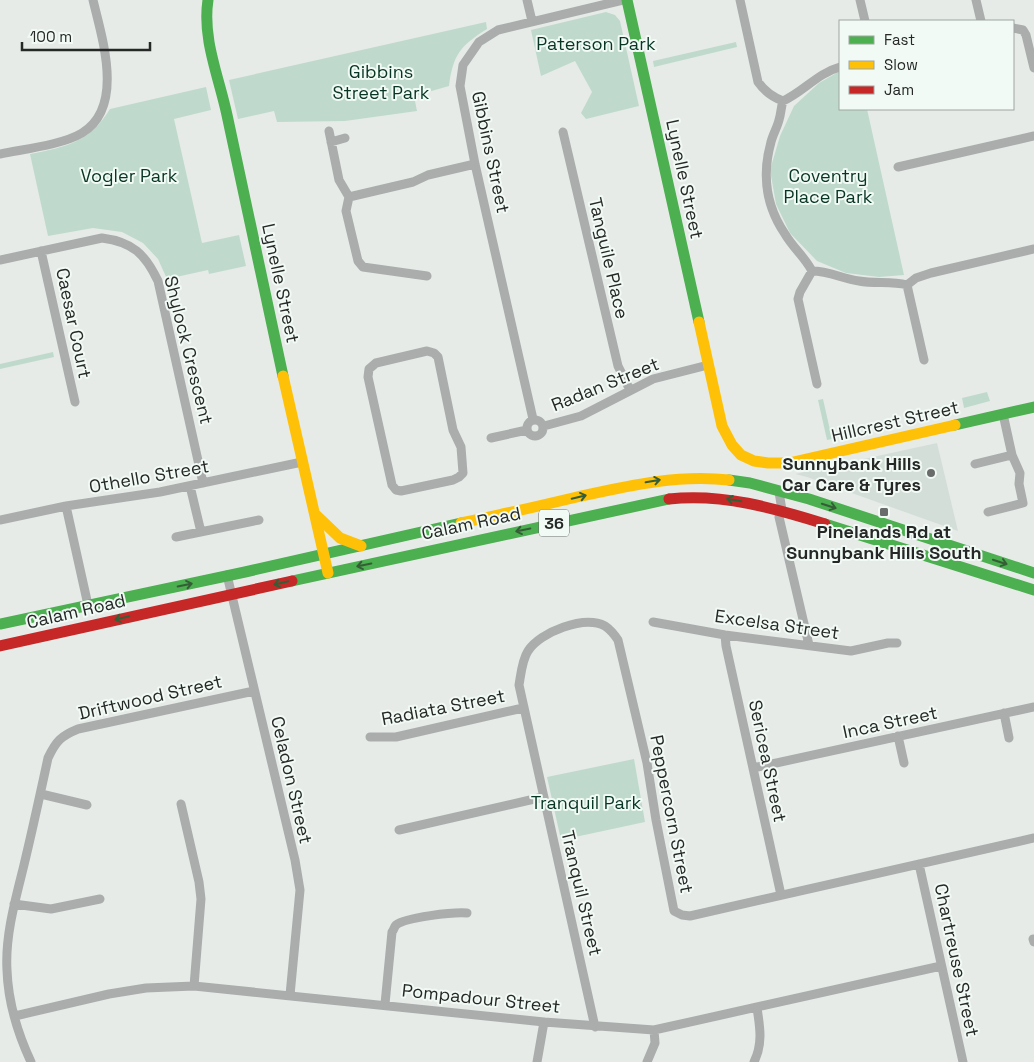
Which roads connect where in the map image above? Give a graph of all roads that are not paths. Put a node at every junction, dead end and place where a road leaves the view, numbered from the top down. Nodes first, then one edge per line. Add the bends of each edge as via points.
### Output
1 (93, 0) edge
2 (208, 0) edge
3 (527, 0) edge
4 (623, 0) edge
5 (627, 0) edge
6 (740, 0) edge
7 (860, 0) edge
8 (976, 0) edge
9 (865, 20) edge
10 (981, 20) edge
11 (532, 21) junction
12 (1014, 28) edge
13 (839, 67) edge
14 (1034, 68) edge
15 (783, 101) junction
16 (328, 131) dead end
17 (563, 132) dead end
18 (1034, 136) edge
19 (345, 138) dead end
20 (331, 142) junction
21 (0, 154) edge
22 (476, 164) junction
23 (898, 167) dead end
24 (348, 197) junction
25 (1034, 249) edge
26 (41, 251) junction
27 (0, 260) edge
28 (812, 271) junction
29 (427, 276) dead end
30 (907, 285) junction
31 (924, 360) dead end
32 (708, 365) junction
33 (817, 384) dead end
34 (630, 390) junction
35 (74, 402) dead end
36 (1034, 407) edge
37 (1003, 414) junction
38 (533, 420) junction
39 (544, 426) junction
40 (527, 430) junction
41 (492, 438) dead end
42 (461, 447) joint
43 (1012, 455) junction
44 (302, 462) junction
45 (975, 464) dead end
46 (203, 483) junction
47 (190, 486) junction
48 (779, 492) junction
49 (66, 506) junction
50 (782, 510) junction
51 (988, 512) dead end
52 (314, 513) junction
53 (0, 520) edge
54 (259, 520) dead end
55 (201, 532) junction
56 (176, 537) dead end
57 (361, 546) junction
58 (324, 554) junction
59 (328, 572) junction
60 (1034, 573) edge
61 (227, 576) junction
62 (1034, 590) edge
63 (232, 595) junction
64 (88, 605) junction
65 (653, 622) dead end
66 (0, 624) edge
67 (725, 634) junction
68 (897, 643) dead end
69 (809, 645) junction
70 (0, 646) edge
71 (254, 691) junction
72 (1034, 706) edge
73 (523, 708) junction
74 (1004, 713) junction
75 (898, 736) junction
76 (370, 737) dead end
77 (1009, 738) dead end
78 (904, 763) dead end
79 (753, 768) junction
80 (41, 794) junction
81 (543, 798) junction
82 (181, 804) dead end
83 (87, 806) dead end
84 (399, 830) dead end
85 (1034, 838) edge
86 (919, 864) junction
87 (781, 895) junction
88 (100, 899) dead end
89 (14, 904) junction
90 (467, 913) dead end
91 (941, 966) junction
92 (3, 970) edge
93 (194, 986) junction
94 (290, 995) junction
95 (385, 1004) junction
96 (757, 1008) junction
97 (15, 1016) junction
98 (544, 1022) junction
99 (595, 1026) junction
100 (654, 1030) junction
101 (31, 1062) edge
102 (537, 1062) edge
103 (647, 1062) edge
104 (754, 1062) edge
105 (963, 1062) edge

1 - 21 street via 108,82 102,108 93,125 66,140
2 - 44 main road, Lynelle Street via 207,36
3 - 11 street
4 - 11 street, Gibbins Street
5 - 32 main road, Lynelle Street
6 - 15 street via 758,82 773,98
7 - 9 street
8 - 10 street
11 - 22 street, Gibbins Street via 498,30 479,42 463,65 460,86
12 - 14 street via 1026,34
13 - 15 street via 829,70
15 - 28 street via 765,176 776,218
16 - 20 street
17 - 34 street, Tanguile Place via 618,366
18 - 23 street
19 - 20 street
20 - 24 street via 339,180
22 - 24 street
22 - 38 street, Gibbins Street
24 - 29 street via 346,211 358,261 363,267
25 - 30 street via 931,273
26 - 27 street, Shylock Crescent
26 - 35 street, Caesar Court
26 - 46 street, Shylock Crescent via 102,238 116,240 136,250 150,264 158,282
28 - 30 street via 824,271 862,282
28 - 33 street via 798,299
30 - 31 street
32 - 34 street, Radan Street via 653,379
32 - 37 main road, Hillcrest Street via 722,426 736,450 746,457 775,464
34 - 39 street, Radan Street via 581,416
36 - 37 main road, Hillcrest Street
37 - 43 street
38 - 39 street
38 - 40 street
39 - 40 street via 543,432 536,436
40 - 41 street
42 - 42 street via 463,473 460,477 396,490 392,485 368,377 369,369 376,363 427,351 434,353 438,358 453,430
43 - 45 street
43 - 51 street via 1020,473 1023,503
44 - 46 street, Othello Street
44 - 52 main road, Lynelle Street
46 - 47 street, Othello Street
47 - 49 street, Othello Street
47 - 55 street
48 - 50 street
57 -> 48 main road, Calam Road / 36 via 664,479 734,480
48 -> 60 main road, 36
49 - 53 street, Othello Street
49 - 64 street
50 -> 59 main road, Calam Road / 36 via 719,498 661,500
50 - 62 main road, Calam Road / 36
50 - 69 street via 779,517
52 - 57 main road via 340,538
52 - 58 main road, Lynelle Street
54 - 55 street
55 - 56 street
57 - 58 main road, Calam Road / 36
58 - 59 main road, Lynelle Street
58 - 61 main road, Calam Road / 36
59 -> 63 main road, Calam Road / 36
61 - 63 street, Celadon Street
64 -> 61 main road, Calam Road / 36
63 -> 70 main road, Calam Road / 36
63 - 71 street, Celadon Street
64 - 66 main road, Calam Road / 36
65 - 67 street, Excelsa Street
67 - 69 street, Excelsa Street
67 - 79 street, Sericea Street
68 - 69 street, Excelsa Street via 851,651
71 - 80 street, Driftwood Street via 66,734 55,744 48,758
71 - 94 street, Celadon Street via 300,890
72 - 74 street, Inca Street
73 - 76 street, Radiata Street via 396,737
73 - 81 street, Tranquil Street
73 - 87 street, Peppercorn Street via 518,684 527,652 536,640 559,628 584,623 604,626 612,631 621,648 647,763 674,911 690,916
74 - 75 street, Inca Street
74 - 77 street
75 - 78 street
75 - 79 street, Inca Street
79 - 87 street, Sericea Street
80 - 83 street
80 - 89 street, Driftwood Street
81 - 84 street
81 - 99 street, Tranquil Street
82 - 93 street via 201,899
85 - 86 street, Peppercorn Street
86 - 87 street, Peppercorn Street
86 - 91 street, Chartreuse Street
88 - 89 street via 51,909
89 - 92 street, Driftwood Street
90 - 95 street via 452,912 396,925 392,932
91 - 96 street, Pompadour Street
91 - 105 street, Chartreuse Street
92 - 97 street, Driftwood Street
93 - 94 street, Pompadour Street
93 - 97 street, Pompadour Street via 146,988 109,994
94 - 95 street, Pompadour Street
95 - 98 street, Pompadour Street
96 - 100 street, Pompadour Street
96 - 104 street via 761,1036
97 - 101 street, Driftwood Street
98 - 99 street, Pompadour Street
98 - 102 street
99 - 100 street, Pompadour Street
100 - 103 street via 655,1043

